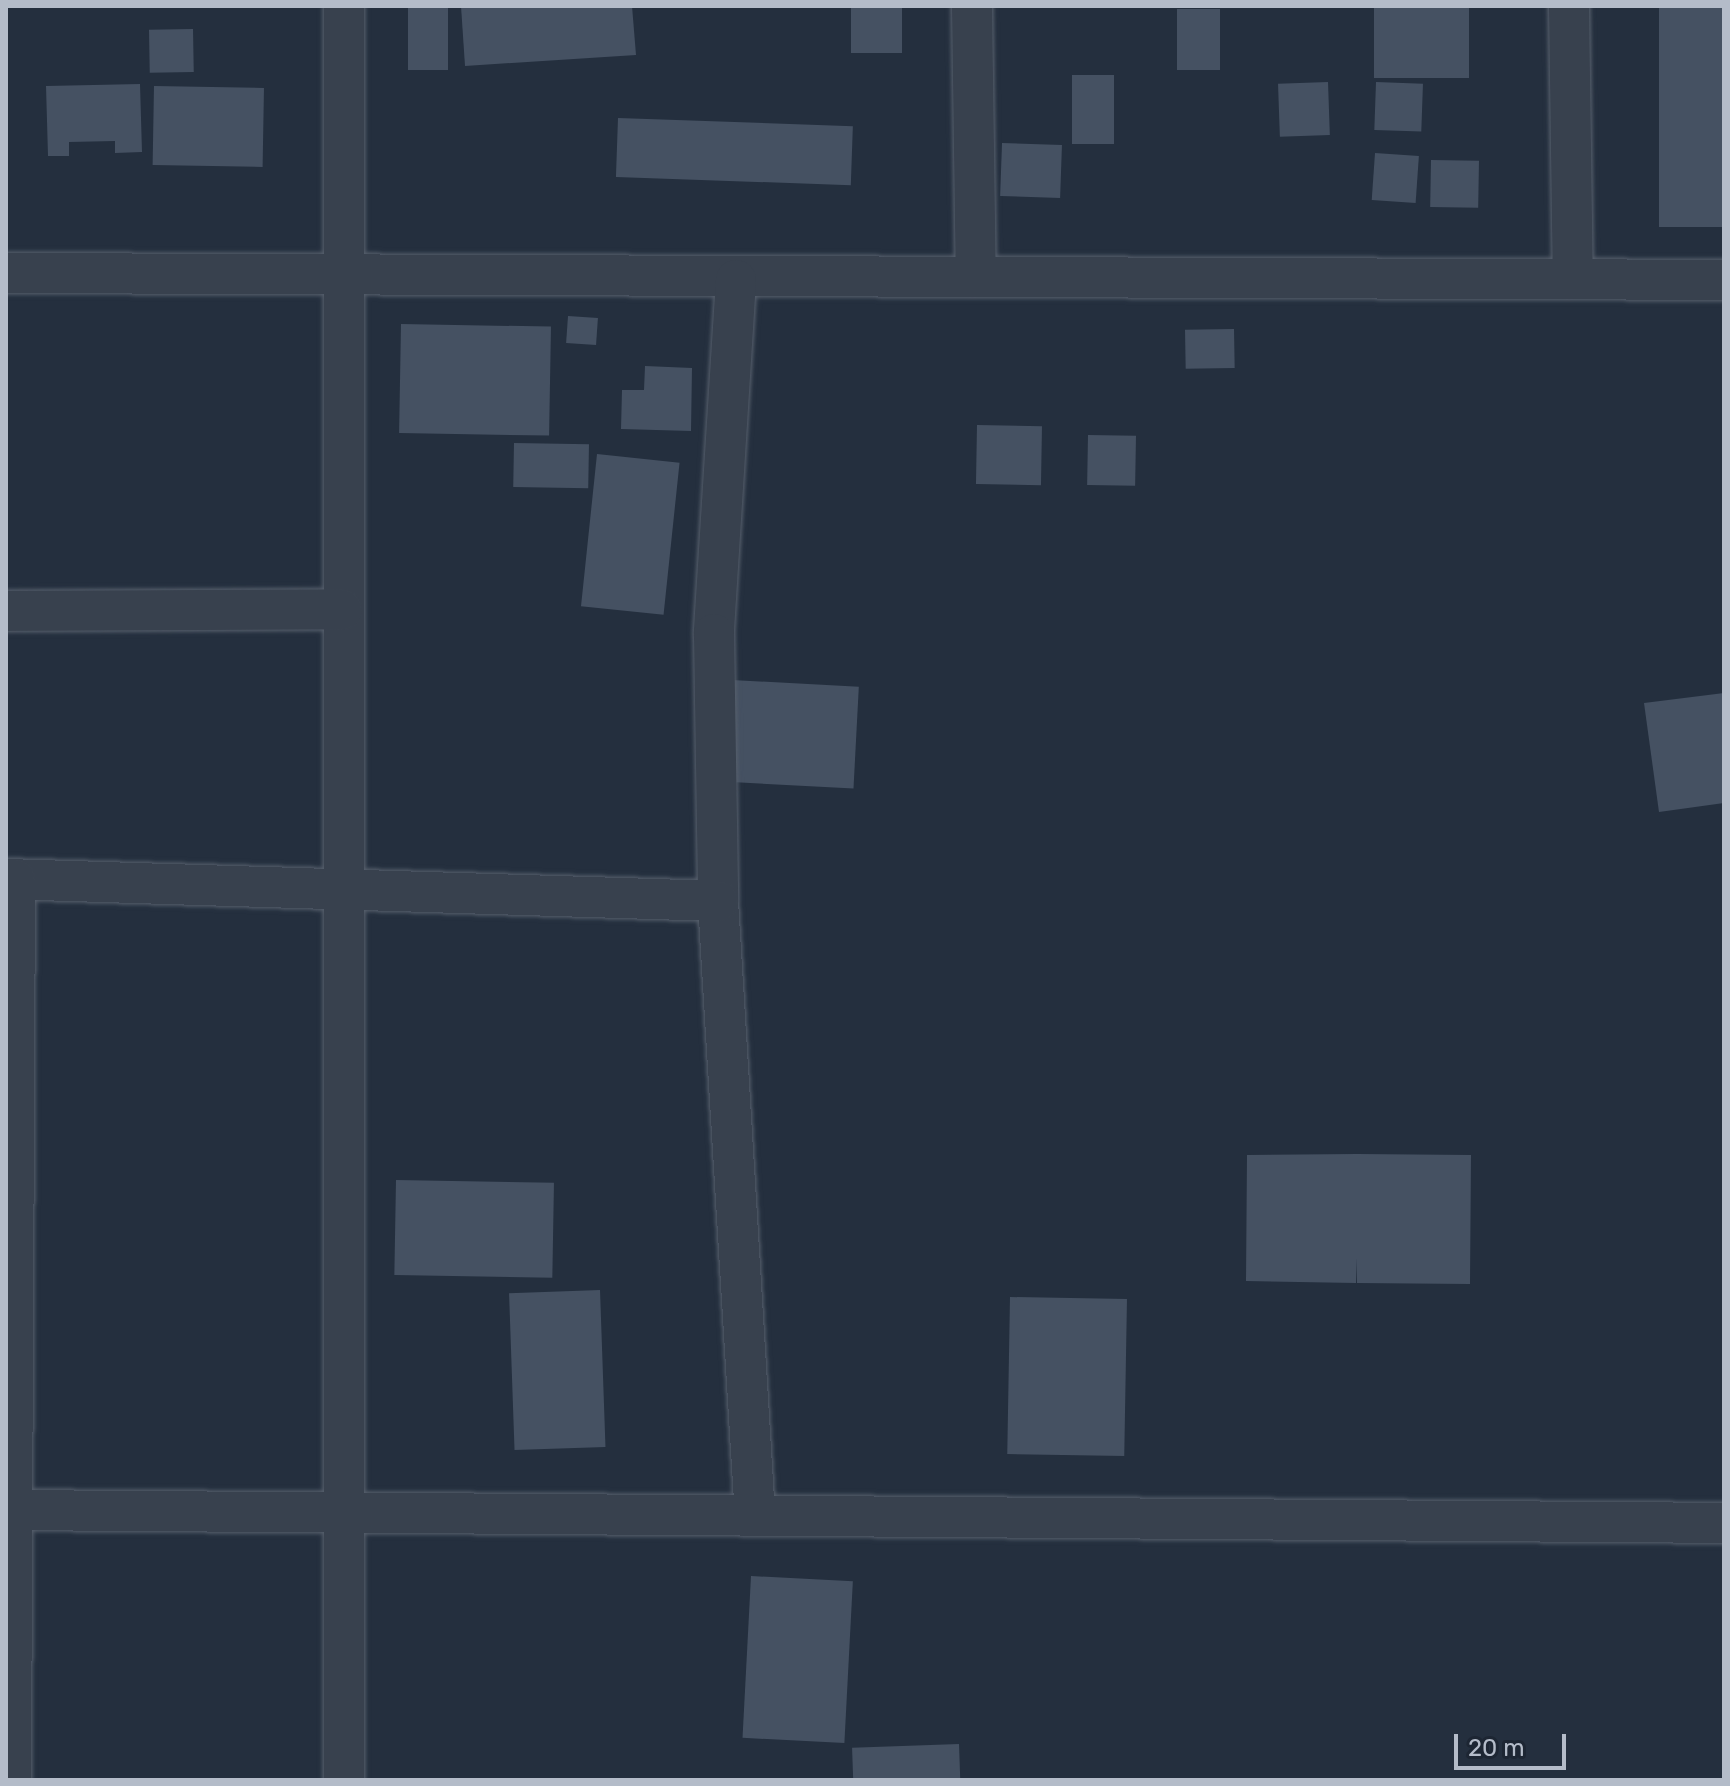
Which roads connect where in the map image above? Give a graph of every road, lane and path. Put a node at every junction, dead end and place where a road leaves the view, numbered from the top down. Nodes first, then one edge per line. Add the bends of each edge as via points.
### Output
1 (344, 6) edge
2 (972, 6) edge
3 (1569, 6) edge
4 (6, 273) edge
5 (343, 274) junction
6 (976, 277) junction
7 (1573, 279) junction
8 (736, 280) junction
9 (1724, 280) edge
10 (342, 609) junction
11 (6, 611) edge
12 (10, 879) edge
13 (342, 886) junction
14 (718, 901) junction
15 (9, 1510) edge
16 (340, 1513) junction
17 (755, 1516) junction
18 (1724, 1523) edge
19 (11, 1780) edge
20 (344, 1780) edge

1 - 5 street
2 - 6 street
3 - 7 street
4 - 5 street
5 - 8 street
5 - 10 street
6 - 7 street
6 - 8 street
7 - 9 street
8 - 14 street via 714,634
10 - 11 street
10 - 13 street
12 - 13 street
12 - 15 street
13 - 14 street
13 - 16 street
14 - 17 street
15 - 16 street
15 - 19 street
16 - 17 street
16 - 20 street
17 - 18 street

